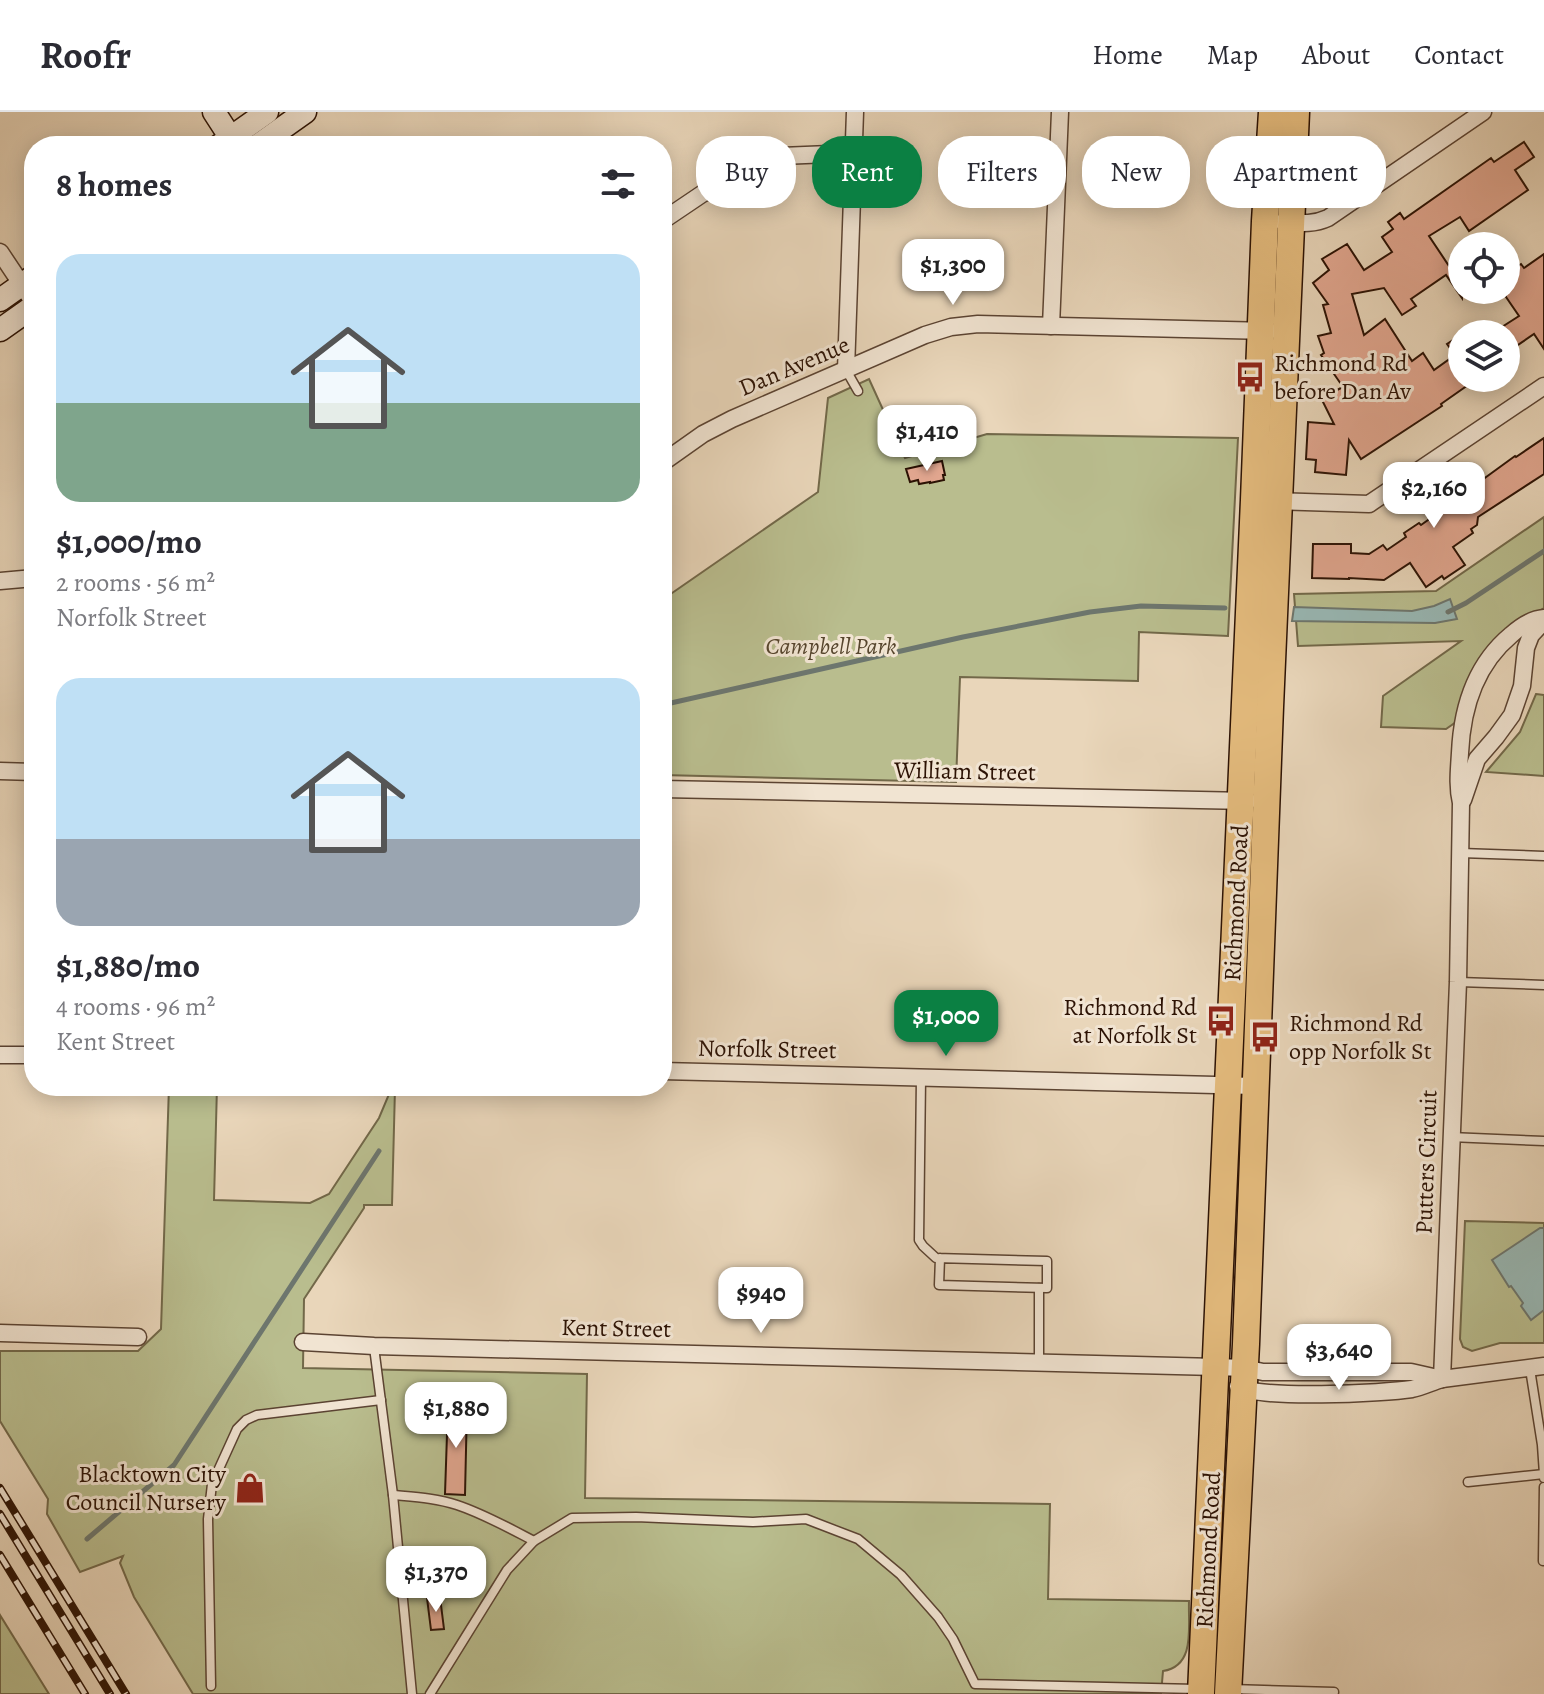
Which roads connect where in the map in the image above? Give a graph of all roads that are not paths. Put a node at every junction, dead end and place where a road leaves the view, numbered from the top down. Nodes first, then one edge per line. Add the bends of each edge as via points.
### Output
1 (214, 112) edge
2 (225, 112) edge
3 (305, 112) edge
4 (855, 112) edge
5 (1060, 112) edge
6 (1272, 112) edge
7 (1296, 112) edge
8 (1483, 112) edge
9 (263, 115) edge
10 (225, 136) edge
11 (237, 136) edge
12 (271, 136) edge
13 (854, 136) edge
14 (812, 155) edge
15 (852, 208) edge
16 (672, 214) edge
17 (1265, 221) junction
18 (1292, 223) junction
19 (0, 252) edge
20 (24, 284) edge
21 (24, 295) edge
22 (0, 300) edge
23 (24, 301) edge
24 (1051, 326) junction
25 (0, 330) edge
26 (1274, 331) junction
27 (846, 370) junction
28 (1544, 386) edge
29 (858, 391) dead end
30 (672, 456) edge
31 (1267, 501) junction
32 (24, 579) edge
33 (0, 581) edge
34 (1544, 619) edge
35 (0, 771) edge
36 (24, 772) edge
37 (672, 789) edge
38 (1241, 801) junction
39 (1267, 802) junction
40 (1461, 803) junction
41 (1461, 853) junction
42 (1544, 856) edge
43 (1458, 982) junction
44 (1544, 985) edge
45 (0, 1055) edge
46 (24, 1055) edge
47 (672, 1071) edge
48 (921, 1077) junction
49 (1242, 1085) junction
50 (1450, 1137) junction
51 (1544, 1141) edge
52 (940, 1258) junction
53 (1039, 1288) junction
54 (0, 1333) edge
55 (138, 1337) dead end
56 (303, 1342) dead end
57 (374, 1346) junction
58 (1039, 1362) junction
59 (1216, 1367) junction
60 (1537, 1368) edge
61 (1243, 1379) junction
62 (1442, 1379) junction
63 (381, 1400) junction
64 (1544, 1475) edge
65 (1468, 1482) dead end
66 (1544, 1487) edge
67 (393, 1495) junction
68 (534, 1541) junction
69 (1543, 1561) edge
70 (975, 1684) junction
71 (211, 1686) dead end
72 (1201, 1692) edge
73 (1228, 1692) edge
74 (1334, 1692) edge
75 (412, 1694) edge
76 (430, 1694) edge
77 (977, 1694) edge

1 - 10 main road
2 - 9 main road via 243,119
3 - 12 main road
4 - 13 street
5 - 24 street
6 - 17 main road, Richmond Road
7 - 18 main road, Richmond Road
8 - 18 street via 1328,218
9 - 11 main road
14 - 16 street via 781,156
15 - 27 street
17 - 18 street
17 - 26 main road, Richmond Road
18 - 26 main road, Richmond Road
19 - 20 street
21 - 22 main road
23 - 25 main road
24 - 26 street, Dan Avenue
24 - 27 street, Dan Avenue via 951,327
26 - 31 main road, Richmond Road
27 - 29 lane
27 - 30 street, Dan Avenue via 723,424
28 - 31 street via 1374,502
31 - 38 main road, Richmond Road
31 - 39 main road, Richmond Road
32 - 33 street
34 - 40 street, Putters Circuit via 1526,648 1512,715 1477,759
34 - 40 street, Putters Circuit via 1536,618 1509,636 1474,683 1461,730
35 - 36 street
37 - 38 street, William Street
38 - 39 street, William Street
38 - 49 main road, Richmond Road via 1230,1022
39 - 49 main road, Richmond Road
40 - 41 street, Putters Circuit
41 - 42 lane
41 - 43 street, Putters Circuit
43 - 44 lane
43 - 50 street, Putters Circuit
45 - 46 street
47 - 48 street, Norfolk Street
48 - 49 street, Norfolk Street
48 - 52 lane via 919,1240
49 - 59 main road, Richmond Road
49 - 61 main road, Richmond Road
50 - 51 lane
50 - 62 street, Putters Circuit
52 - 53 lane via 939,1285
52 - 53 lane via 1047,1261 1047,1288
53 - 58 lane
54 - 55 street
56 - 57 street, Kent Street
57 - 58 street, Kent Street
57 - 63 lane
58 - 59 street, Kent Street
59 - 61 street, Kent Street
59 - 72 main road, Richmond Road
60 - 62 street, Kent Street
60 - 64 lane
61 - 62 street, Kent Street via 1263,1372 1411,1372
61 - 73 main road, Richmond Road
63 - 67 lane
63 - 71 lane via 257,1415 237,1429 212,1484 208,1519
64 - 65 lane
66 - 69 lane
67 - 68 lane via 457,1505
67 - 75 lane
68 - 70 lane via 572,1518 806,1519 858,1539 901,1575 953,1639
68 - 76 lane via 507,1570
70 - 72 lane
70 - 77 lane
72 - 73 lane
73 - 74 lane

